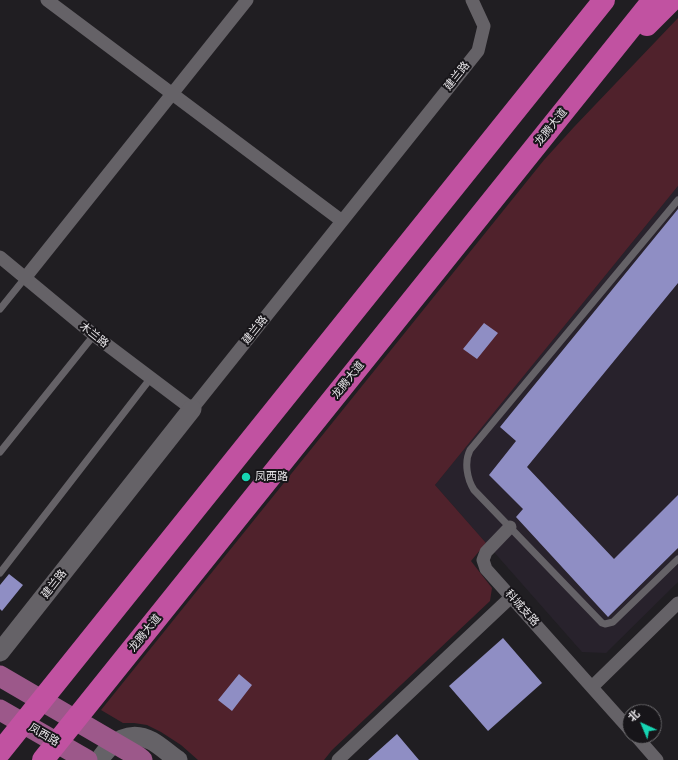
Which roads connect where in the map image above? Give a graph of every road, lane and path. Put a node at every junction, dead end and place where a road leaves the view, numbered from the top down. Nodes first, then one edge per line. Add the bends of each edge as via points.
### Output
1 (47, 0) edge
2 (247, 0) edge
3 (472, 0) edge
4 (604, 0) edge
5 (653, 0) edge
6 (672, 0) edge
7 (172, 94) junction
8 (570, 103) junction
9 (678, 200) edge
10 (342, 221) junction
11 (0, 257) edge
12 (25, 278) junction
13 (0, 309) edge
14 (94, 335) junction
15 (150, 379) junction
16 (192, 409) junction
17 (0, 452) edge
18 (510, 528) junction
19 (678, 559) edge
20 (0, 573) edge
21 (511, 597) junction
22 (678, 603) edge
23 (0, 652) edge
24 (0, 676) edge
25 (592, 687) junction
26 (0, 710) edge
27 (622, 721) edge
28 (643, 744) edge
29 (0, 752) edge
30 (42, 760) edge
31 (87, 760) edge
32 (99, 760) edge
33 (142, 760) edge
34 (178, 760) edge
35 (338, 760) edge
36 (657, 760) edge

1 - 7 street
2 - 7 street
3 - 10 street, 建兰路 via 484,26 478,51
4 - 29 highway
5 - 8 highway, 龙腾大道
6 - 8 highway
7 - 10 street
7 - 12 street
8 - 30 highway, 龙腾大道
9 - 18 lane via 470,450 466,462 471,486
10 - 16 street, 建兰路
11 - 12 street, 木兰路
12 - 13 lane
12 - 14 street, 木兰路
14 - 15 street, 木兰路
14 - 17 lane
15 - 16 street, 木兰路
15 - 20 lane
16 - 23 street, 建兰路
18 - 19 lane via 599,621 605,624 613,622
18 - 21 street, 科城支路 via 486,552 483,560 486,569
21 - 25 street, 科城支路
21 - 35 street
22 - 25 street
24 - 33 main road
25 - 27 street, 科城支路
26 - 31 main road, 凤西路
28 - 36 street
32 - 34 street via 119,740 132,736 153,742

